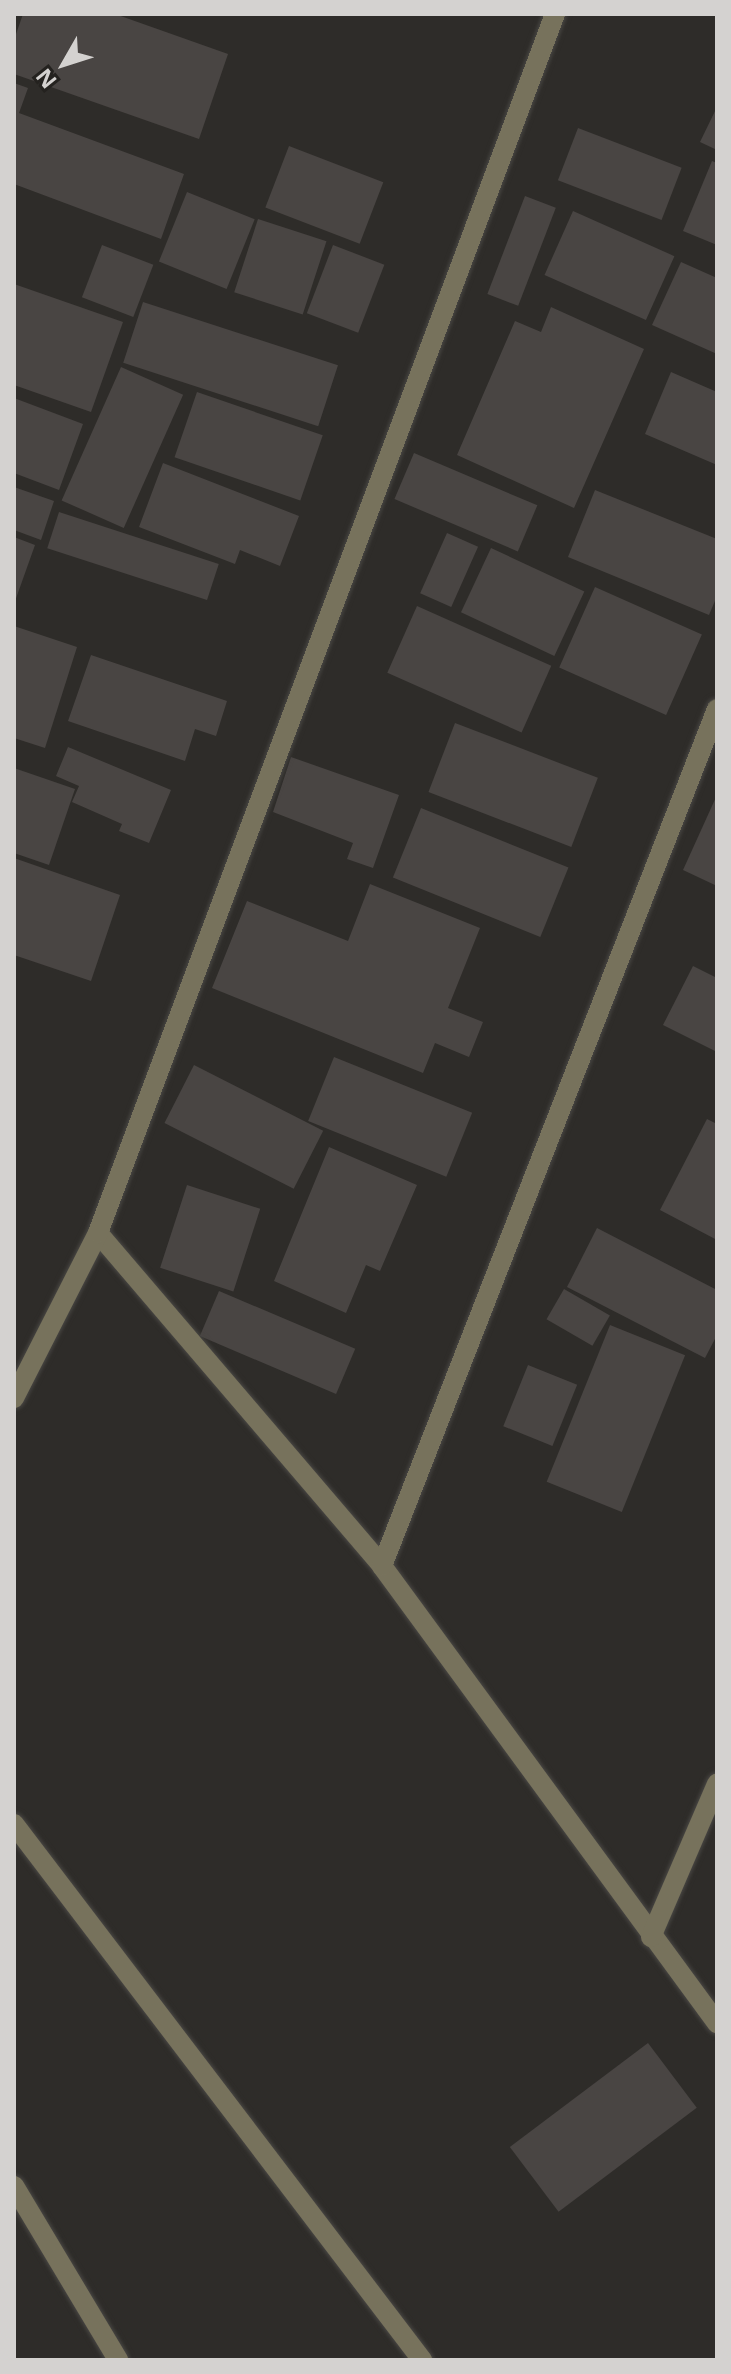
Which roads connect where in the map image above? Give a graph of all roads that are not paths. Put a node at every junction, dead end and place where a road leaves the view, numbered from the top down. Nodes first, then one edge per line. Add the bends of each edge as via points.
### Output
1 (555, 14) edge
2 (717, 709) edge
3 (98, 1233) junction
4 (14, 1398) edge
5 (382, 1566) junction
6 (717, 1784) edge
7 (14, 1824) edge
8 (651, 1937) junction
9 (717, 2023) edge
10 (14, 2186) edge
11 (118, 2360) edge
12 (422, 2360) edge

1 - 3 street
2 - 5 street
3 - 4 street
3 - 5 street
5 - 8 street
6 - 8 street
7 - 12 street
8 - 9 street
10 - 11 street

